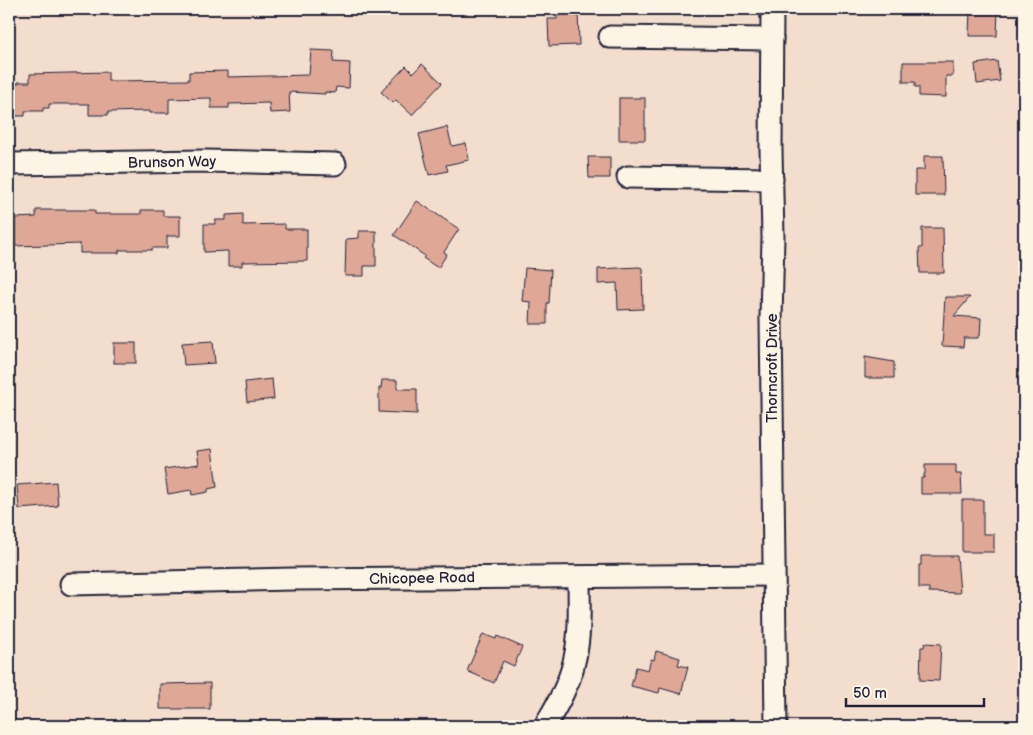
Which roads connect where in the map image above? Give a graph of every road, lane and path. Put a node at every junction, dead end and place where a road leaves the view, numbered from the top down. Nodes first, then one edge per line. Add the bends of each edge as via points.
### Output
1 (772, 9) edge
2 (610, 37) dead end
3 (772, 39) junction
4 (9, 164) edge
5 (335, 164) dead end
6 (628, 177) dead end
7 (772, 178) junction
8 (773, 575) junction
9 (578, 577) junction
10 (71, 584) dead end
11 (545, 726) edge
12 (776, 726) edge

1 - 3 street, Thorncroft Drive
2 - 3 street
3 - 7 street, Thorncroft Drive
4 - 5 street, Brunson Way via 205,161
6 - 7 street
7 - 8 street, Thorncroft Drive
8 - 9 street, Chicopee Road
8 - 12 street, Thorncroft Drive
9 - 10 street, Chicopee Road
9 - 11 street via 579,634 574,664

